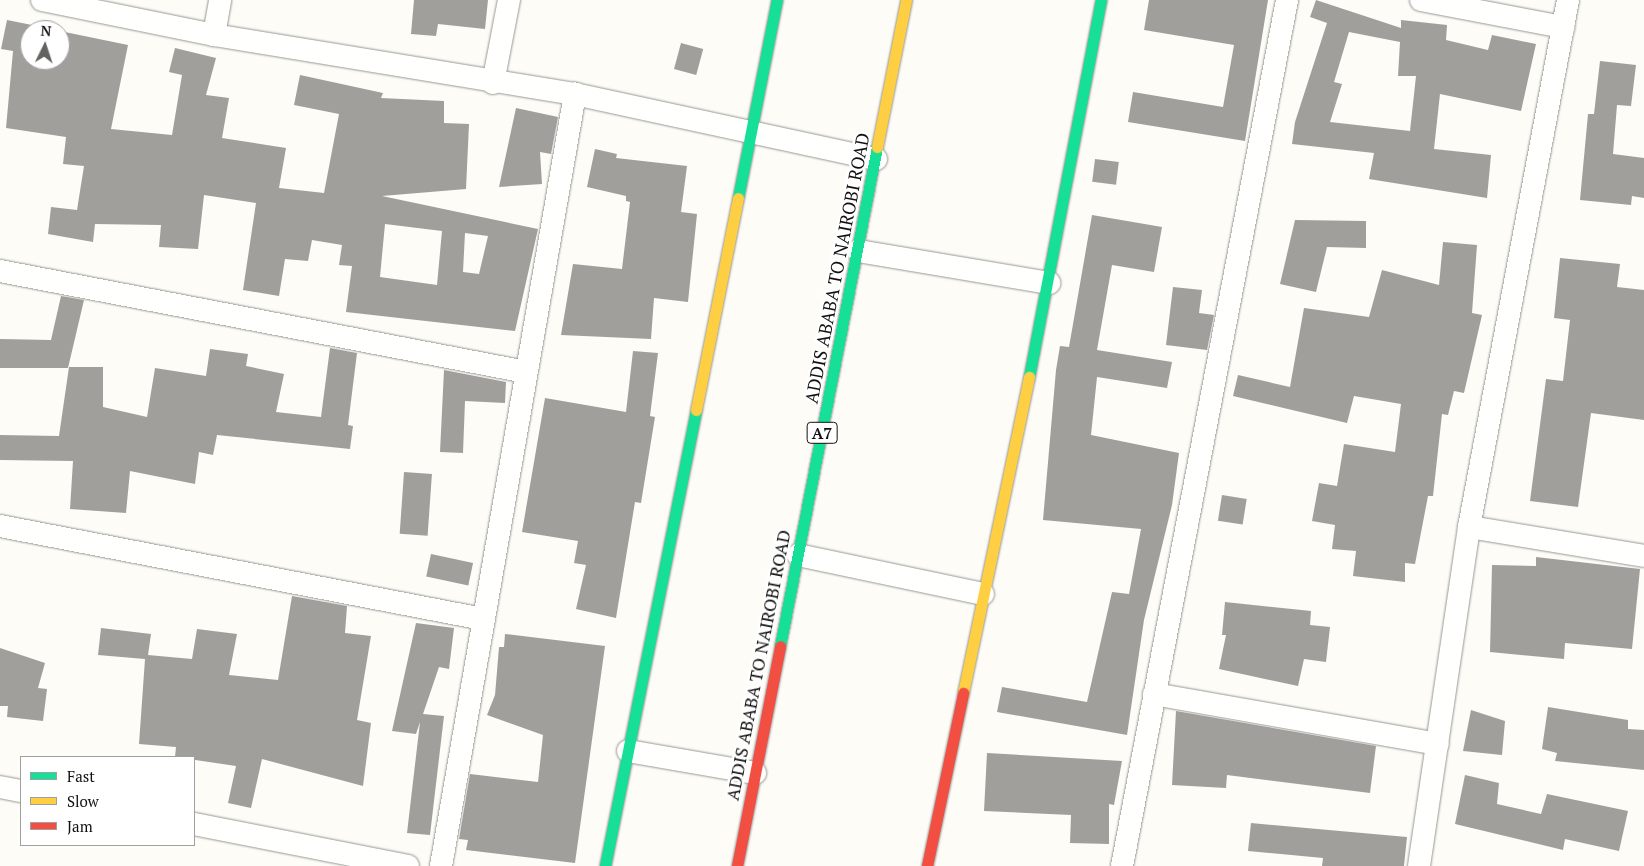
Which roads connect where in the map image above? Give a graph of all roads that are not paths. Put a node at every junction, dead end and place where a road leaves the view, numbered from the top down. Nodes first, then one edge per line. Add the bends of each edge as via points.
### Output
1 (42, 0) edge
2 (220, 0) edge
3 (509, 0) edge
4 (778, 0) edge
5 (906, 0) edge
6 (1101, 0) edge
7 (1287, 0) edge
8 (1421, 0) edge
9 (1568, 0) edge
10 (1563, 27) junction
11 (214, 35) junction
12 (493, 83) junction
13 (575, 94) junction
14 (750, 132) junction
15 (876, 160) junction
16 (858, 251) junction
17 (0, 271) edge
18 (1049, 283) junction
19 (526, 372) junction
20 (0, 526) edge
21 (1469, 527) junction
22 (798, 555) junction
23 (1644, 556) edge
24 (983, 594) junction
25 (484, 619) junction
26 (1154, 694) junction
27 (1438, 744) junction
28 (628, 751) junction
29 (755, 773) junction
30 (0, 787) edge
31 (20, 791) edge
32 (195, 824) edge
33 (408, 866) edge
34 (441, 866) edge
35 (605, 866) edge
36 (737, 866) edge
37 (927, 866) edge
38 (1122, 866) edge
39 (1419, 866) edge

1 - 11 street
2 - 11 street
3 - 12 street
4 - 14 main road
5 - 15 main road, ADDIS ABABA TO NAIROBI ROAD / A7
6 - 18 main road
7 - 26 street
8 - 10 street
9 - 10 street
10 - 21 street
11 - 12 street
12 - 13 street
13 - 14 street
13 - 19 street
14 - 15 street
14 - 28 main road
15 - 16 main road, ADDIS ABABA TO NAIROBI ROAD / A7
16 - 18 street
16 - 22 main road, ADDIS ABABA TO NAIROBI ROAD / A7
17 - 19 street
18 - 24 main road
19 - 25 street
20 - 25 street
21 - 23 street
21 - 27 street
22 - 24 street
22 - 29 main road, ADDIS ABABA TO NAIROBI ROAD / A7
24 - 37 main road
25 - 34 street
26 - 27 street
26 - 38 street
27 - 39 street
28 - 29 street
28 - 35 main road
29 - 36 main road, ADDIS ABABA TO NAIROBI ROAD / A7
30 - 31 street
32 - 33 street

